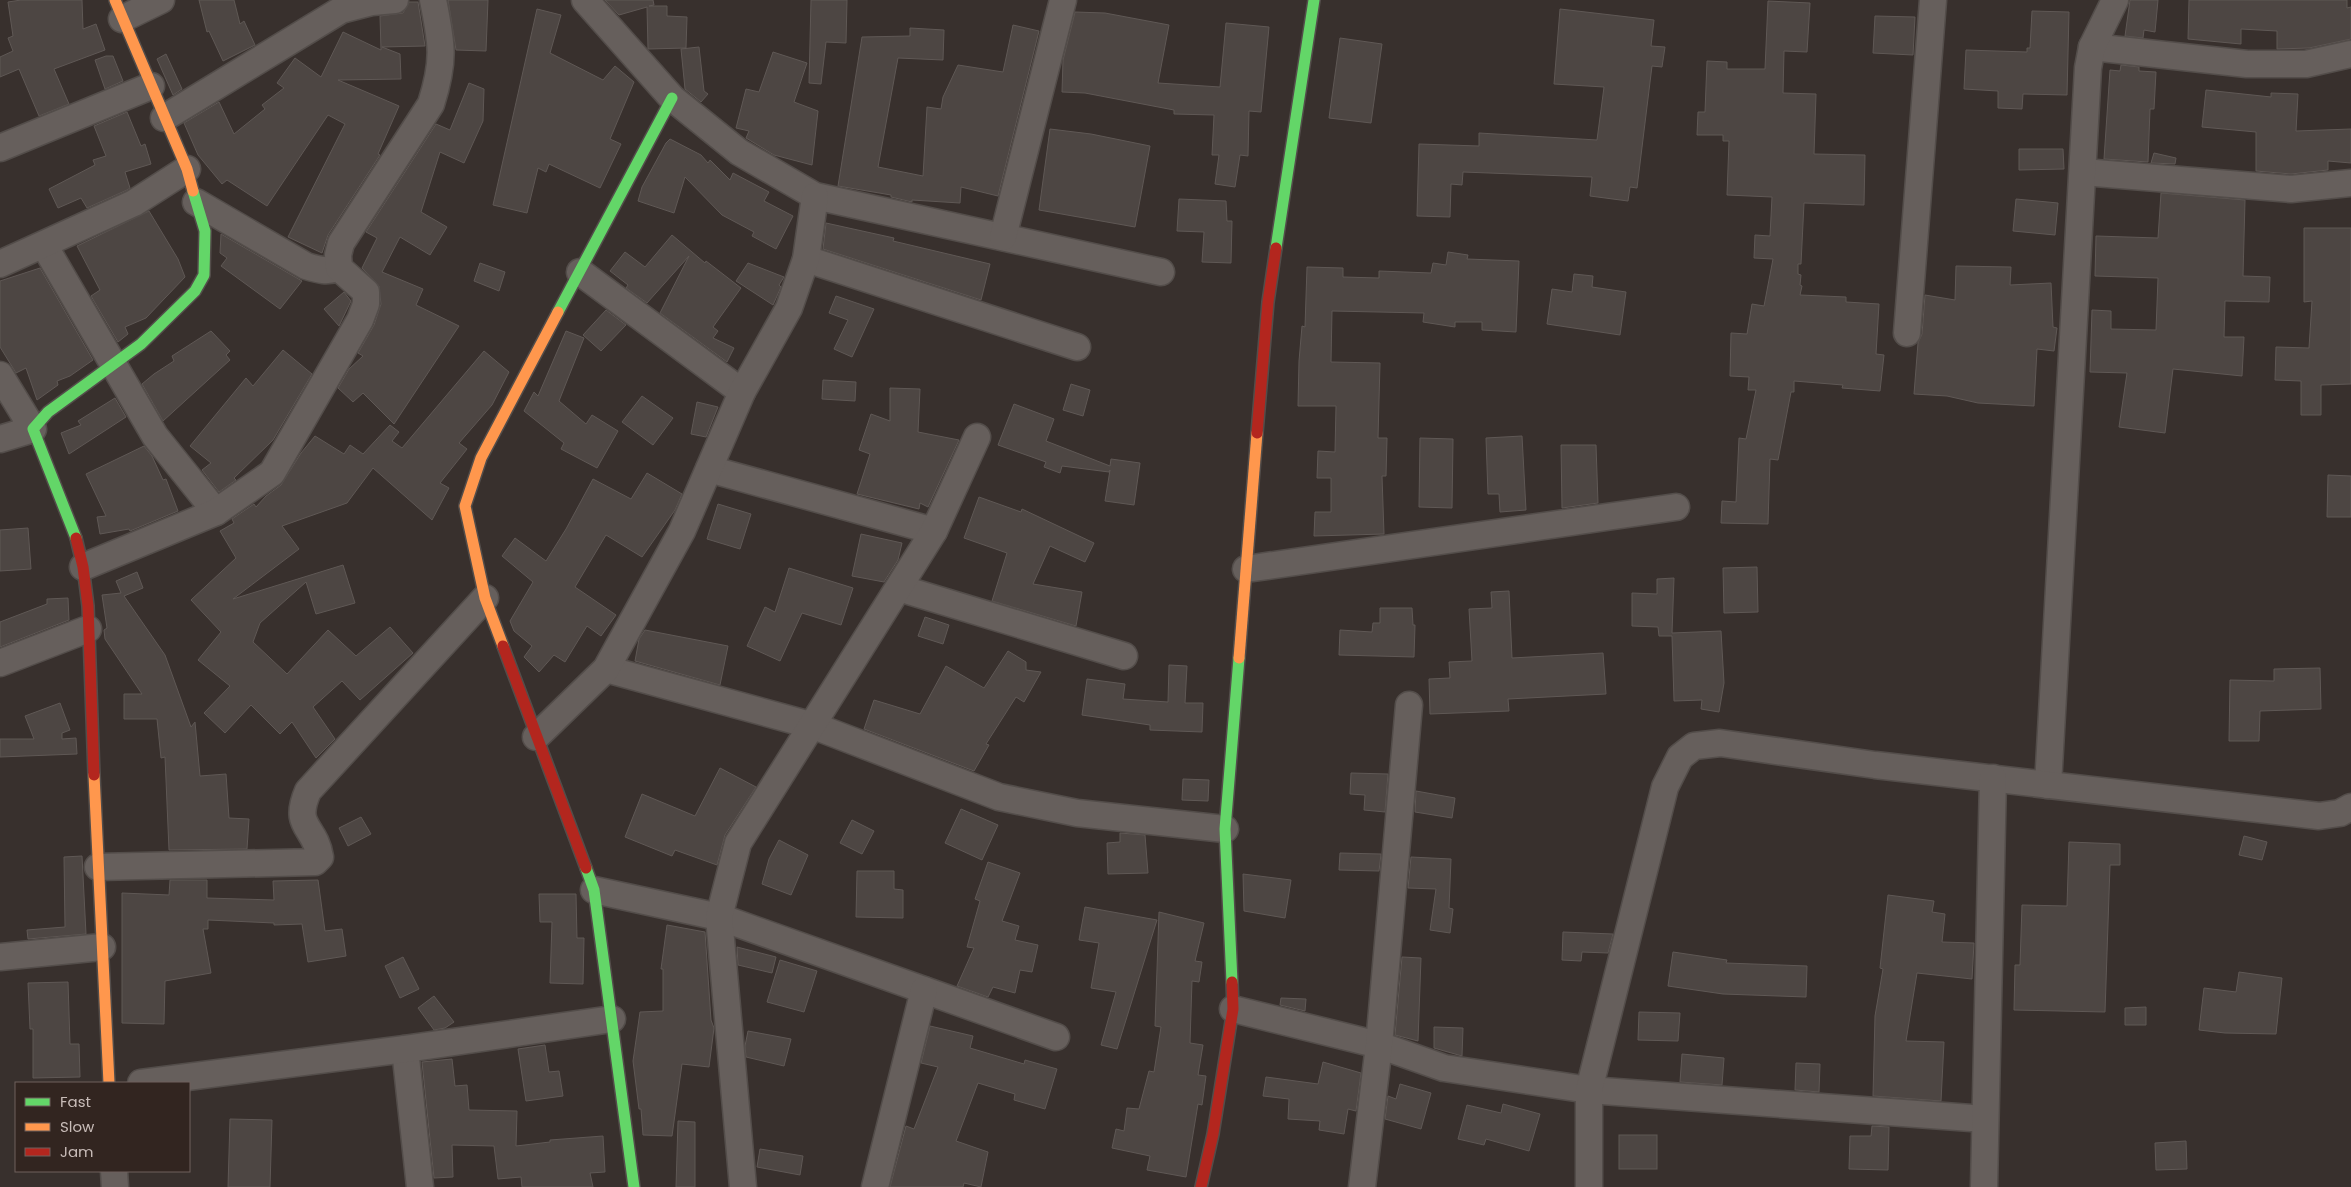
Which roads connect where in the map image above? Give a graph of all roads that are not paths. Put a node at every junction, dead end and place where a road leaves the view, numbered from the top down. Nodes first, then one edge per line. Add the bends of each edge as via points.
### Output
1 (161, 0) edge
2 (395, 0) edge
3 (433, 0) edge
4 (585, 0) edge
5 (1063, 0) edge
6 (1314, 0) edge
7 (1933, 0) edge
8 (2115, 0) edge
9 (119, 9) edge
10 (2092, 47) junction
11 (2351, 54) edge
12 (151, 86) junction
13 (672, 98) junction
14 (164, 118) junction
15 (0, 148) edge
16 (186, 169) junction
17 (2083, 172) junction
18 (2351, 182) edge
19 (815, 196) junction
20 (196, 202) junction
21 (1003, 237) junction
22 (44, 245) junction
23 (806, 259) junction
24 (0, 264) edge
25 (340, 268) junction
26 (580, 272) junction
27 (1161, 272) dead end
28 (1907, 333) dead end
29 (1077, 347) dead end
30 (113, 365) junction
31 (0, 375) edge
32 (742, 392) junction
33 (33, 428) junction
34 (977, 437) dead end
35 (0, 439) edge
36 (709, 469) junction
37 (1676, 507) dead end
38 (216, 512) junction
39 (934, 531) junction
40 (83, 567) junction
41 (1246, 569) junction
42 (899, 588) junction
43 (486, 598) junction
44 (88, 629) junction
45 (1124, 656) dead end
46 (0, 663) edge
47 (606, 669) junction
48 (1410, 705) dead end
49 (814, 726) junction
50 (536, 737) junction
51 (1993, 778) junction
52 (2048, 785) junction
53 (2351, 807) edge
54 (1225, 829) junction
55 (98, 867) junction
56 (594, 890) junction
57 (719, 916) junction
58 (102, 947) junction
59 (0, 957) edge
60 (924, 990) junction
61 (1233, 1009) junction
62 (612, 1019) junction
63 (1056, 1037) dead end
64 (1379, 1046) junction
65 (405, 1049) junction
66 (109, 1082) edge
67 (149, 1082) edge
68 (1589, 1090) junction
69 (1986, 1118) junction
70 (114, 1172) edge
71 (115, 1187) edge
72 (420, 1187) edge
73 (634, 1187) edge
74 (743, 1187) edge
75 (875, 1187) edge
76 (1201, 1187) edge
77 (1362, 1187) edge
78 (1589, 1187) edge
79 (1984, 1187) edge

1 - 9 street
2 - 14 street via 341,10
3 - 25 street via 442,56 432,104 341,243 338,255
4 - 13 street
5 - 21 street
6 - 41 street via 1268,302
7 - 28 street
8 - 10 street
9 - 12 street
10 - 11 street via 2247,64 2306,64
10 - 17 street
12 - 14 street
12 - 15 street
13 - 19 street via 739,152
13 - 26 street
14 - 16 street
16 - 20 street
16 - 22 street via 134,203
17 - 18 street via 2291,189
17 - 52 street
19 - 21 street
19 - 23 street
20 - 25 street via 306,266 319,271
20 - 30 street via 205,231 204,275 195,291
21 - 27 street
22 - 24 street
22 - 30 street
23 - 29 street
23 - 32 street via 789,308
25 - 38 street via 366,292 366,304 360,320 272,473
26 - 32 street
26 - 43 street via 481,458 465,506
30 - 33 street via 48,412
30 - 38 street via 156,436
31 - 33 street
32 - 36 street
33 - 35 street
33 - 40 street via 40,453 73,529
34 - 39 street
36 - 39 street
36 - 47 street via 682,531
37 - 41 street
38 - 40 street
39 - 42 street
40 - 44 street
41 - 54 street
42 - 45 street
42 - 49 street
43 - 50 street
43 - 55 street via 308,791 301,811 318,845 320,857 315,862
44 - 46 street
44 - 55 street
47 - 49 street
47 - 50 street
48 - 64 street
49 - 54 street via 999,797 1077,813
49 - 57 street via 738,844
50 - 56 street
51 - 52 street
51 - 68 street via 1720,743 1694,746 1680,757 1665,787
51 - 69 street
52 - 53 street via 2319,816 2340,813
54 - 61 street
55 - 58 street
56 - 57 street
56 - 62 street
57 - 60 street
57 - 74 street
58 - 59 street
58 - 66 street
60 - 63 street
60 - 75 street
61 - 64 street
61 - 76 street
62 - 65 street
62 - 73 street
64 - 68 street via 1444,1068
64 - 77 street
65 - 67 street
65 - 72 street
68 - 69 street
68 - 78 street
69 - 79 street
70 - 71 street

